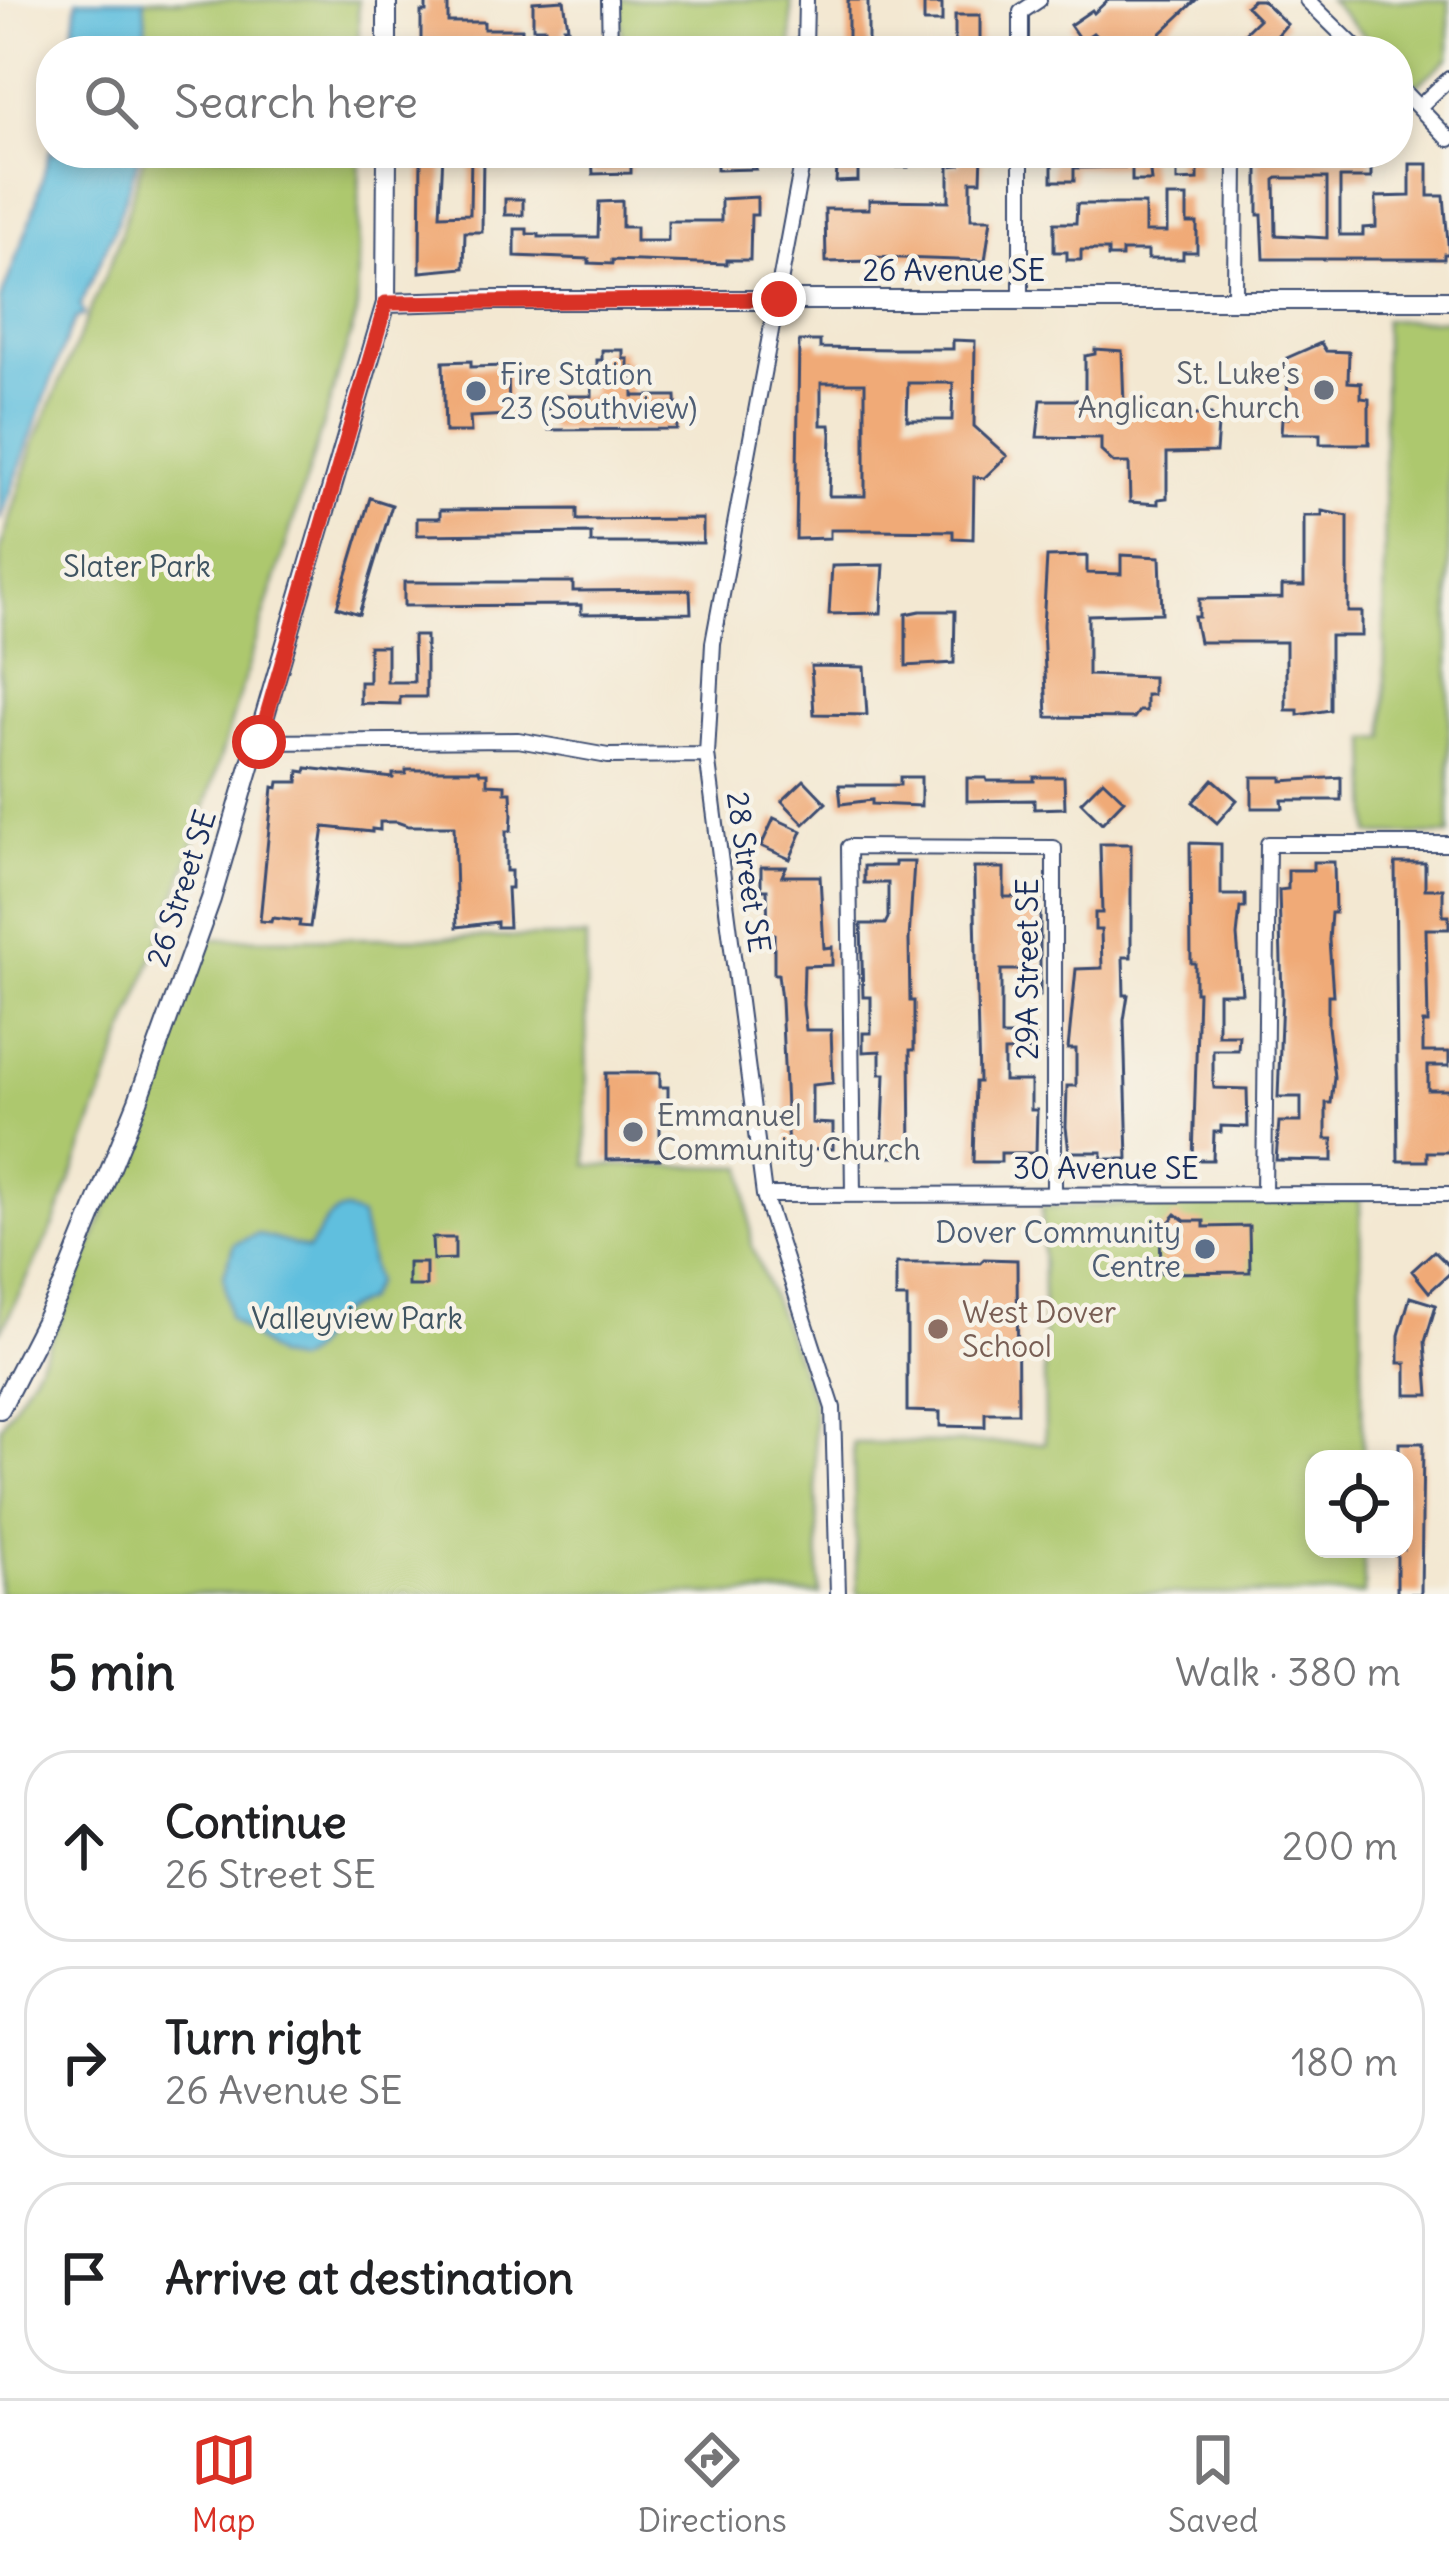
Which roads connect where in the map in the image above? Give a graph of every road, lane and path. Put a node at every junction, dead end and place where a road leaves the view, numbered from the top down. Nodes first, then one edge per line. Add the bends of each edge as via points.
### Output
1 (387, 0) edge
2 (609, 0) edge
3 (806, 0) edge
4 (1039, 0) edge
5 (1307, 0) edge
6 (387, 36) edge
7 (610, 36) edge
8 (806, 36) edge
9 (1021, 36) edge
10 (1344, 36) edge
11 (1449, 79) edge
12 (1413, 100) edge
13 (1420, 106) junction
14 (1449, 139) edge
15 (387, 168) edge
16 (801, 168) edge
17 (1022, 168) edge
18 (1236, 168) edge
19 (1235, 298) junction
20 (779, 299) junction
21 (1021, 300) junction
22 (1449, 300) edge
23 (386, 303) junction
24 (259, 742) junction
25 (707, 755) junction
26 (1449, 844) edge
27 (1264, 1194) junction
28 (1449, 1194) edge
29 (764, 1195) junction
30 (853, 1195) junction
31 (1054, 1195) junction
32 (0, 1409) edge
33 (838, 1594) edge

1 - 6 street
2 - 7 street
3 - 8 street
4 - 9 street via 1021,12
5 - 10 street
11 - 13 street
12 - 13 street
13 - 14 street
15 - 23 street, 26 Street SE
16 - 20 street, 28 Street SE
17 - 21 street
18 - 19 street
19 - 21 street, 26 Avenue SE
19 - 22 street, 26 Avenue SE
20 - 21 street, 26 Avenue SE
20 - 23 street, 26 Avenue SE
20 - 25 street, 28 Street SE via 713,643
23 - 24 street, 26 Street SE
24 - 25 street via 518,740 608,756
24 - 32 street, 26 Street SE via 132,1116 64,1284
25 - 29 street, 28 Street SE
26 - 27 street via 1268,844
27 - 28 street, 30 Avenue SE
27 - 31 street, 30 Avenue SE
29 - 30 street, 30 Avenue SE
29 - 33 street, 28 Street SE via 833,1408
30 - 31 street, 30 Avenue SE
30 - 31 street, 29A Street SE via 849,847 948,846 1054,848

